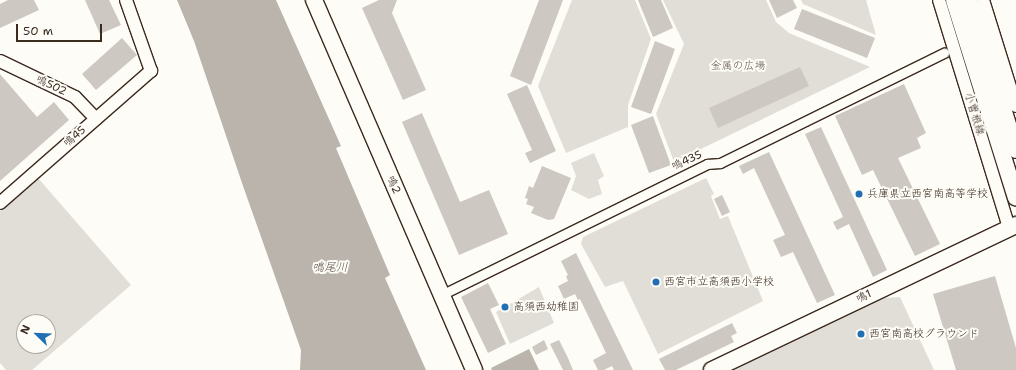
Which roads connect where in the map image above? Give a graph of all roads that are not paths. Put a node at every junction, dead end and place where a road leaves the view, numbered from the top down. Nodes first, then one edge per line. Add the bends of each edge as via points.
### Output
1 (126, 0) edge
2 (314, 0) edge
3 (939, 0) edge
4 (954, 0) edge
5 (969, 0) edge
6 (983, 0) edge
7 (944, 53) dead end
8 (0, 62) edge
9 (1016, 106) edge
10 (96, 119) junction
11 (1016, 150) edge
12 (1016, 198) edge
13 (0, 203) edge
14 (1012, 226) edge
15 (441, 295) junction
16 (474, 370) edge
17 (712, 370) edge

1 - 10 street, 鳴45 via 151,71
2 - 15 street, 鳴2
3 - 14 street, 小曽根線
4 - 12 street
5 - 11 street
6 - 9 street
7 - 15 street, 鳴435 via 720,163 706,164
8 - 10 street, 鳴502 via 75,97
10 - 13 street, 鳴45
14 - 17 street, 鳴1
15 - 16 street, 鳴2

